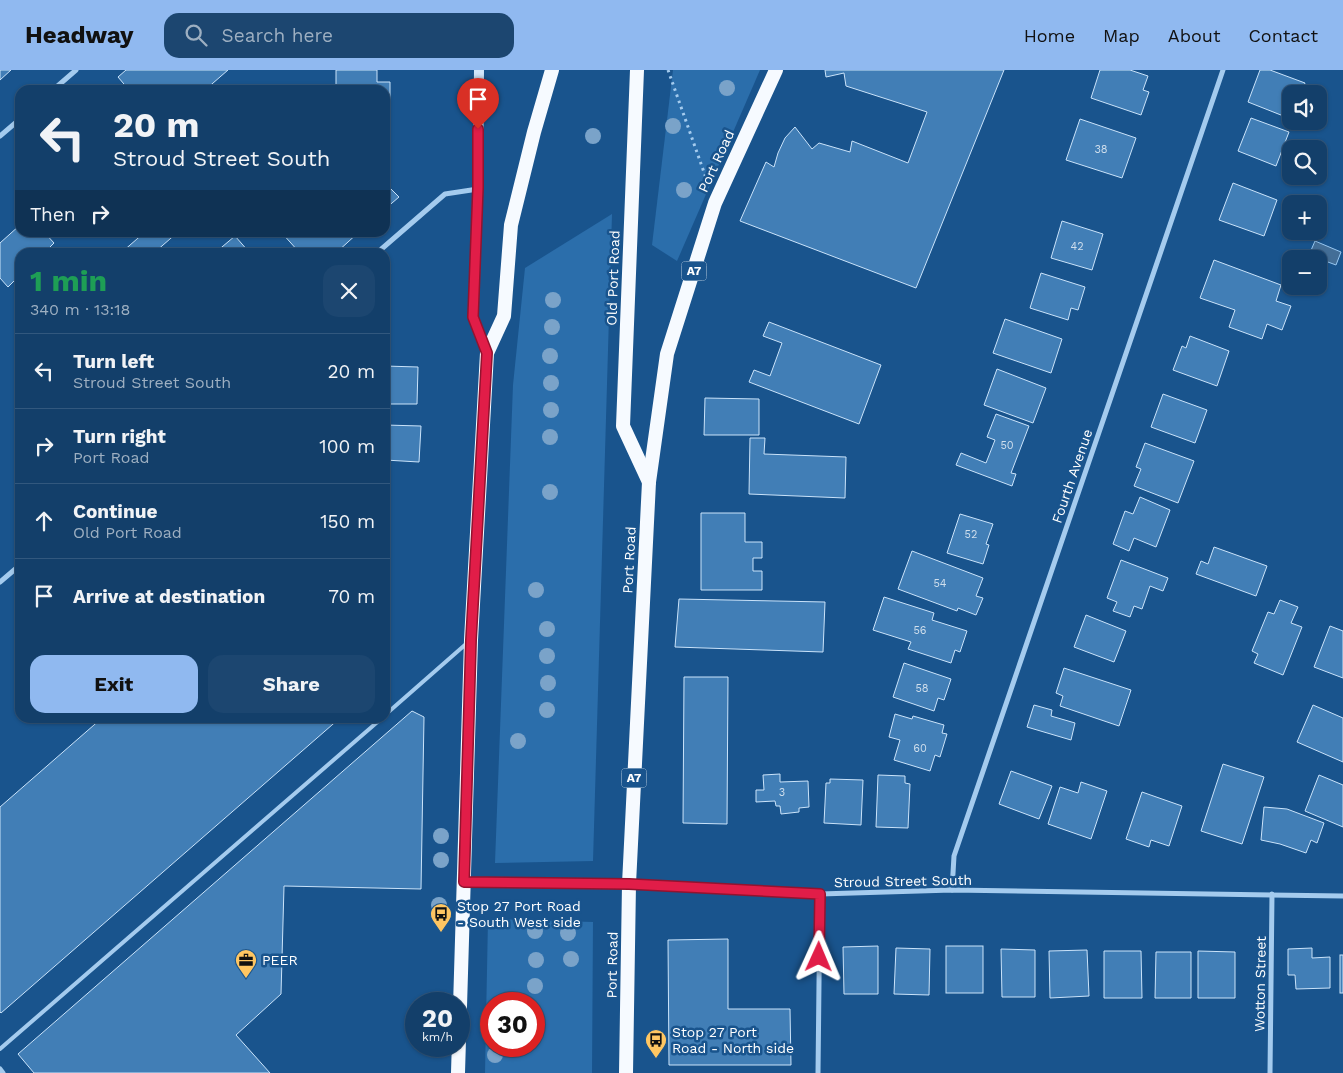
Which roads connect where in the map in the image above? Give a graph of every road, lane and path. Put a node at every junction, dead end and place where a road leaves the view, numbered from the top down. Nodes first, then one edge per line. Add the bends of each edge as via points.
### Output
1 (76, 70) edge
2 (479, 70) edge
3 (552, 70) edge
4 (637, 70) edge
5 (668, 70) edge
6 (776, 70) edge
7 (1223, 70) edge
8 (59, 85) edge
9 (15, 123) edge
10 (0, 136) edge
11 (478, 188) junction
12 (715, 203) junction
13 (383, 248) edge
14 (487, 353) junction
15 (649, 482) junction
16 (15, 569) edge
17 (0, 582) edge
18 (471, 640) junction
19 (390, 710) edge
20 (376, 723) edge
21 (464, 882) junction
22 (629, 884) junction
23 (952, 890) junction
24 (820, 894) junction
25 (1272, 894) junction
26 (1343, 896) edge
27 (0, 1049) edge
28 (0, 1070) edge
29 (3, 1073) edge
30 (458, 1073) edge
31 (626, 1073) edge
32 (818, 1073) edge
33 (1270, 1073) edge

1 - 8 street
2 - 11 main road
3 - 14 highway via 511,225 504,316
4 - 15 highway, Old Port Road via 624,426
5 - 12 path
6 - 12 highway, Port Road / A7
7 - 23 street, Fourth Avenue via 954,856
9 - 10 street
11 - 13 street via 445,194
11 - 14 main road via 473,317
12 - 15 highway, Port Road / A7 via 667,354
14 - 18 highway
15 - 22 highway, Port Road / A7
16 - 17 street
18 - 19 lane
18 - 21 highway
20 - 27 lane
21 - 22 street, Stroud Street South
21 - 30 highway
22 - 24 street, Stroud Street South
22 - 31 highway, Port Road / A7
23 - 24 street, Stroud Street South
23 - 25 street, Stroud Street South
24 - 32 street
25 - 26 street, Stroud Street South
25 - 33 street, Wotton Street
28 - 29 street

